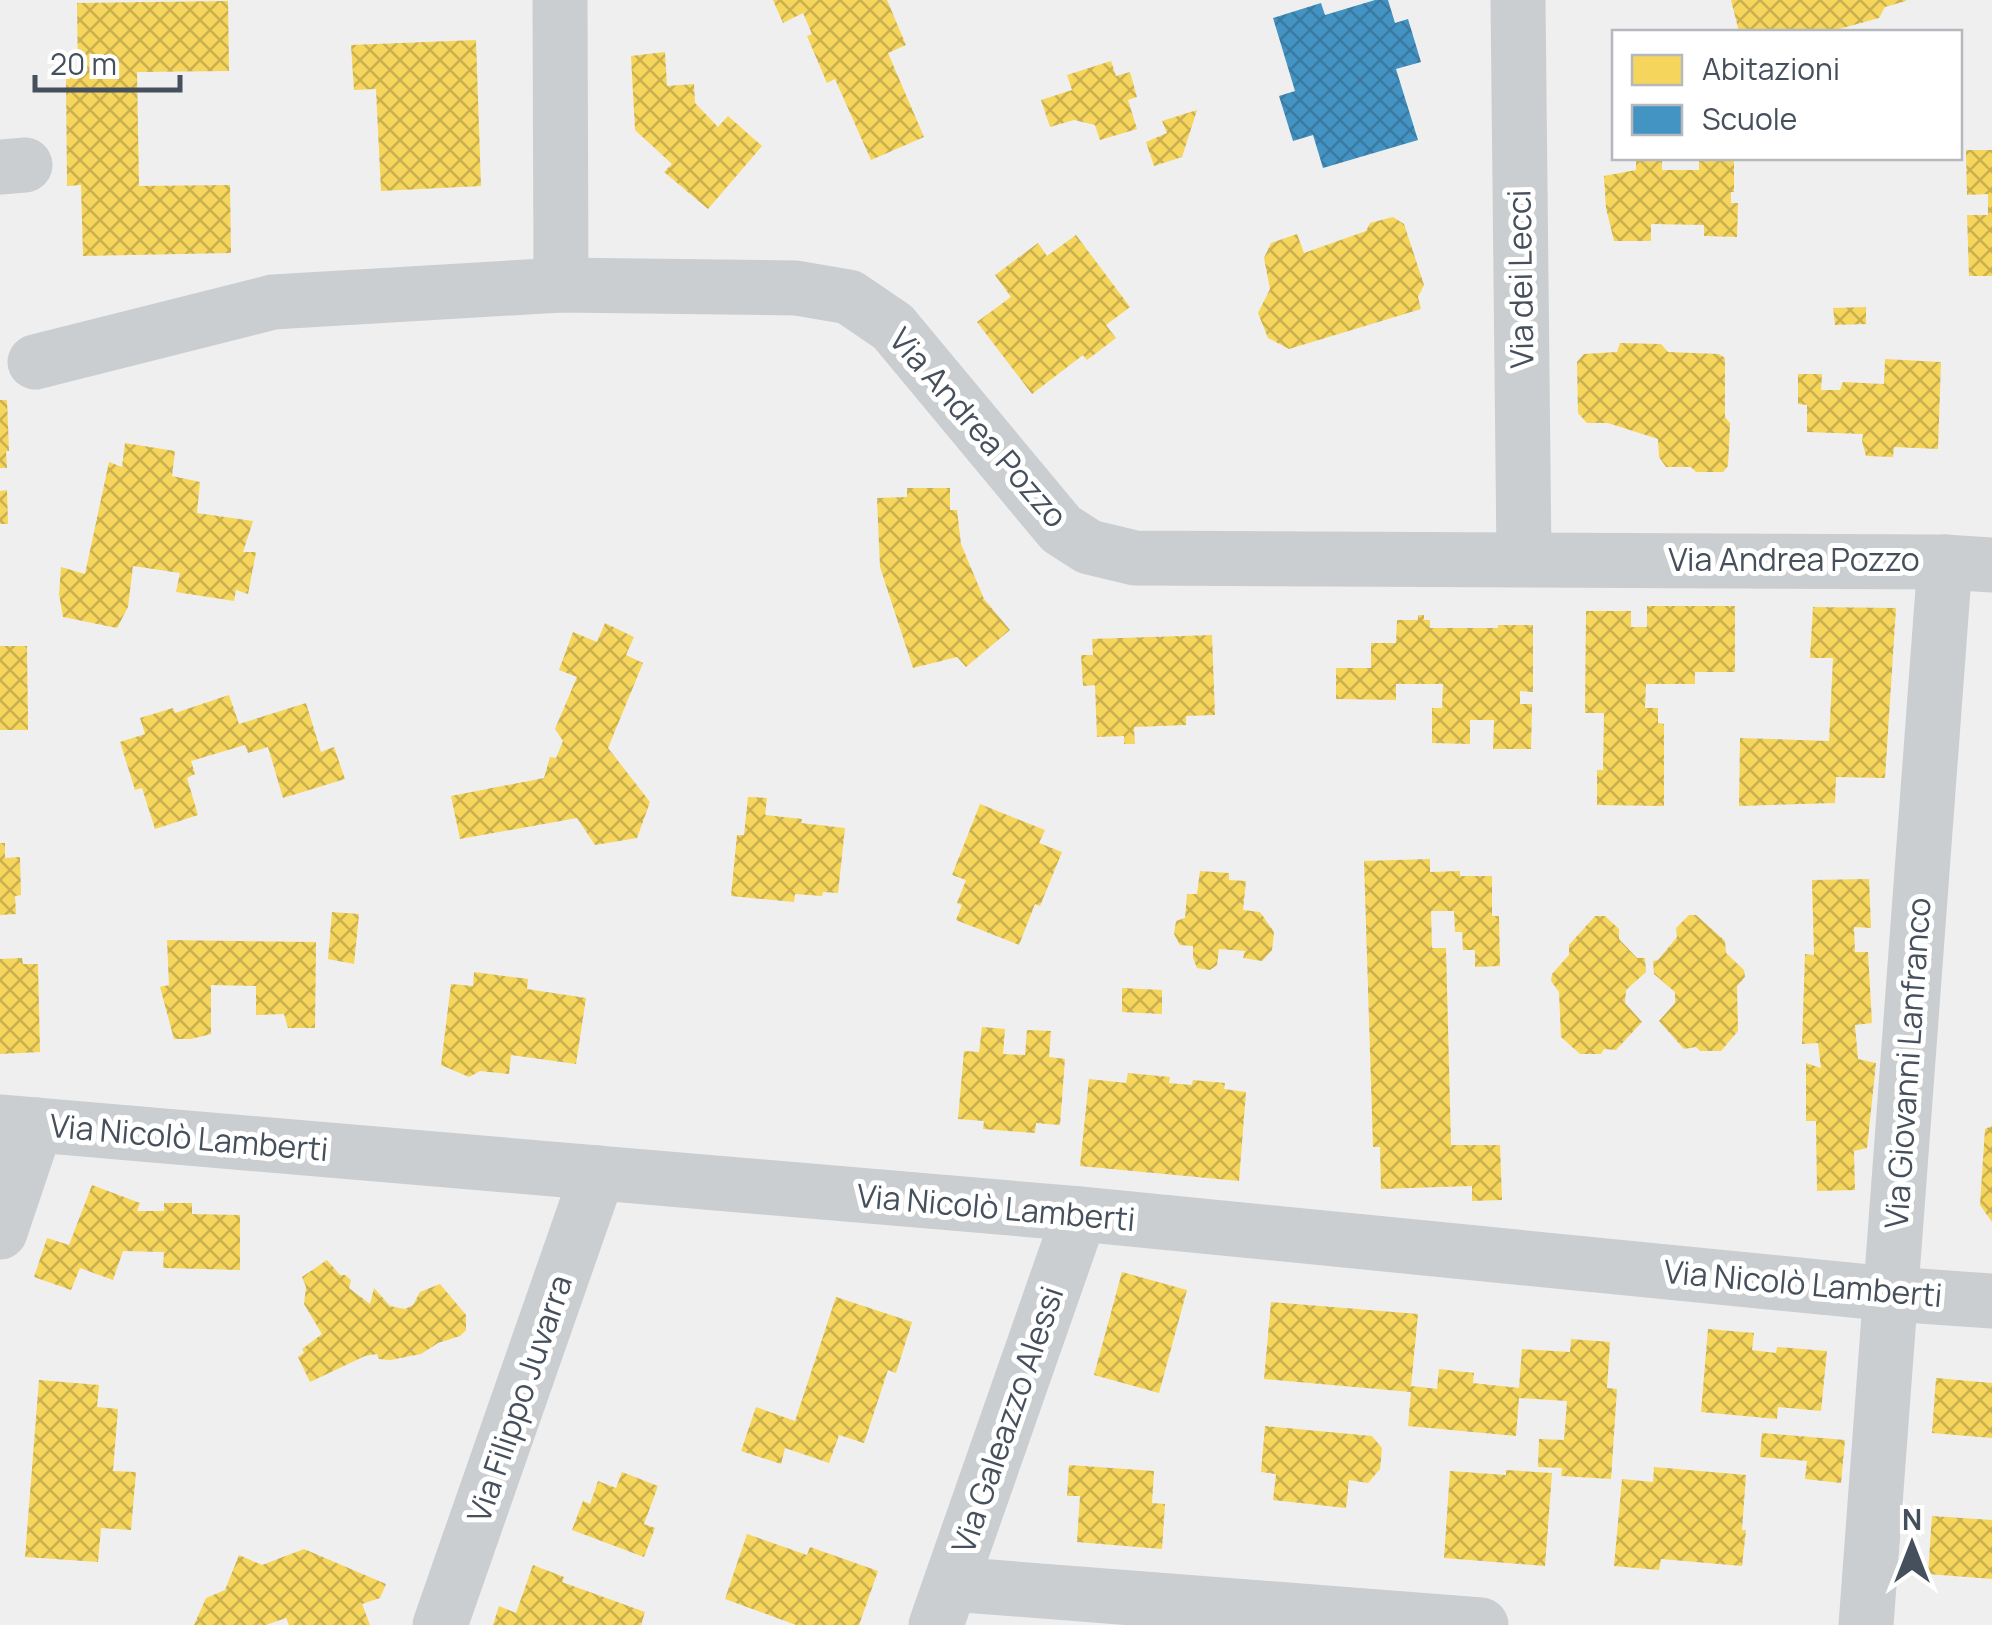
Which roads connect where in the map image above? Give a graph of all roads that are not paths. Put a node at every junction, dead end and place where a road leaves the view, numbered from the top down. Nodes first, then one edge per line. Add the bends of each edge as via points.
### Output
1 (560, 0) edge
2 (1518, 0) edge
3 (561, 285) junction
4 (35, 362) dead end
5 (1524, 558) junction
6 (1968, 563) edge
7 (18, 1124) edge
8 (598, 1173) junction
9 (1080, 1214) junction
10 (0, 1232) edge
11 (1891, 1294) junction
12 (1992, 1301) edge
13 (943, 1604) edge
14 (440, 1625) edge
15 (1480, 1625) edge
16 (1866, 1625) edge

1 - 3 street
2 - 5 street, Via dei Lecci
3 - 4 street, Via Andrea Pozzo via 273,302
3 - 5 street, Via Andrea Pozzo via 796,288 849,297 893,327 1061,528 1089,547 1135,558
5 - 6 street, Via Andrea Pozzo
6 - 11 street, Via Giovanni Lanfranco
7 - 8 street, Via Nicolò Lamberti
7 - 10 street
8 - 9 street, Via Nicolò Lamberti
8 - 14 street, Via Filippo Juvarra
9 - 11 street, Via Nicolò Lamberti
9 - 13 street, Via Galeazzo Alessi
11 - 12 street, Via Nicolò Lamberti
11 - 16 street, Via Giovanni Lanfranco
13 - 15 street

